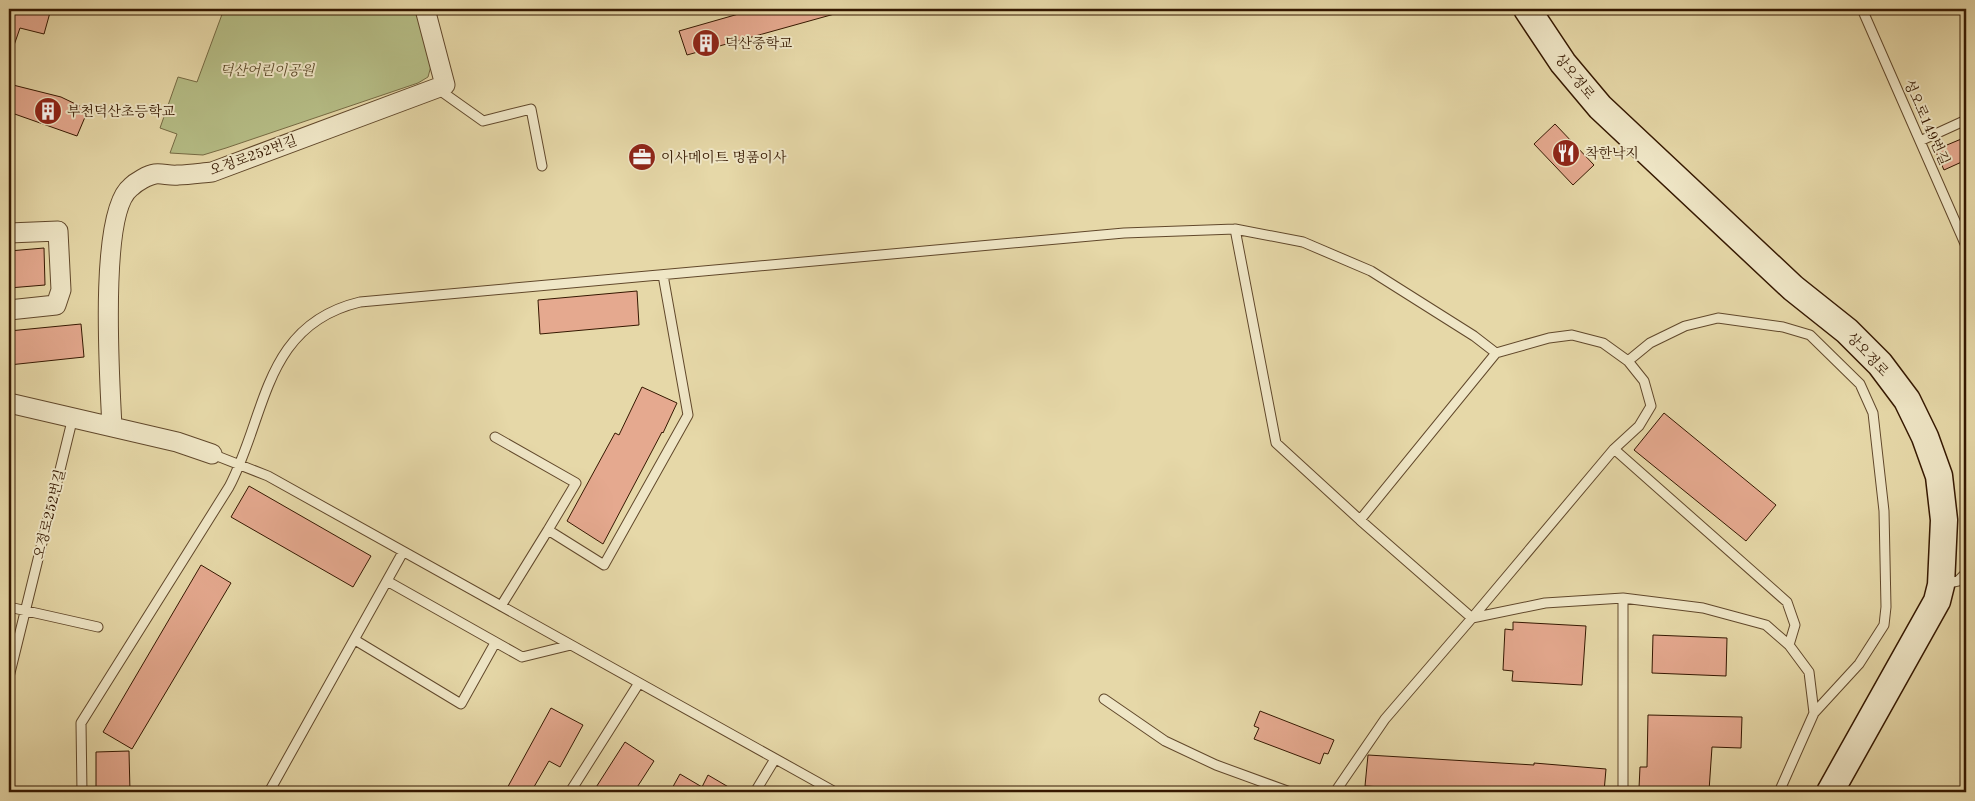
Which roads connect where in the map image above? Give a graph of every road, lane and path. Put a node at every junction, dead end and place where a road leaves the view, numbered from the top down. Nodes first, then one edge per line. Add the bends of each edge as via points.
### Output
1 (425, 9) edge
2 (1527, 9) edge
3 (1862, 9) edge
4 (436, 88) junction
5 (1966, 120) edge
6 (1920, 141) junction
7 (542, 166) dead end
8 (1235, 229) junction
9 (9, 233) edge
10 (1966, 246) edge
11 (662, 275) junction
12 (9, 310) edge
13 (1496, 353) junction
14 (1628, 361) junction
15 (9, 403) edge
16 (73, 418) junction
17 (112, 427) junction
18 (495, 437) dead end
19 (1614, 449) junction
20 (212, 454) joint
21 (240, 465) junction
22 (1360, 520) junction
23 (548, 530) junction
24 (403, 552) junction
25 (1966, 573) edge
26 (386, 582) junction
27 (1941, 585) junction
28 (1623, 598) junction
29 (501, 606) junction
30 (9, 607) edge
31 (24, 610) junction
32 (1472, 618) junction
33 (98, 627) dead end
34 (354, 640) junction
35 (495, 643) junction
36 (571, 645) junction
37 (1789, 645) junction
38 (9, 677) edge
39 (639, 683) junction
40 (1104, 699) dead end
41 (1814, 713) junction
42 (775, 759) junction
43 (82, 792) edge
44 (269, 792) edge
45 (570, 792) edge
46 (755, 792) edge
47 (835, 792) edge
48 (1290, 792) edge
49 (1335, 792) edge
50 (1623, 792) edge
51 (1779, 792) edge
52 (1830, 792) edge

1 - 4 street via 445,85
2 - 27 street, 상오정로 via 1563,63 1600,107 1793,288 1847,331 1880,364 1907,400 1926,438 1939,476 1944,520
3 - 6 lane, 성오로149번길
4 - 7 lane via 484,121 532,109
4 - 17 street, 오정로252번길 via 212,172 178,176 154,174 130,187 121,201 115,225 110,273 108,339
5 - 6 lane
6 - 10 lane, 성오로149번길
8 - 11 lane via 1124,233
8 - 13 lane via 1303,242 1371,270
8 - 22 lane via 1276,443
9 - 12 street via 58,231 61,290 56,305
11 - 21 lane via 360,302 340,307 312,322 284,354 262,397
11 - 23 lane via 688,415 604,565
13 - 14 lane via 1572,335 1603,343
13 - 22 lane
14 - 19 lane via 1644,382 1651,406 1639,426
14 - 41 lane via 1650,343 1685,326 1718,318 1784,327 1810,335 1860,384 1873,413 1884,511 1884,625 1859,664
15 - 16 street
16 - 17 street
16 - 31 lane, 오정로252번길
17 - 20 street
18 - 23 lane via 576,484
19 - 32 lane
19 - 37 lane via 1787,602 1795,624
20 - 21 lane
21 - 24 lane via 268,476
21 - 43 lane via 81,723
22 - 32 lane
23 - 29 lane
24 - 26 lane
24 - 29 lane
25 - 27 lane via 1958,581
26 - 34 lane
26 - 35 lane
27 - 52 street, 상오정로 via 1937,601
28 - 32 lane via 1545,602
28 - 37 lane via 1703,608 1766,625
28 - 50 lane
29 - 36 lane
30 - 31 lane
31 - 33 lane
31 - 38 lane, 오정로252번길
32 - 49 lane via 1385,719
34 - 35 lane via 461,704
34 - 44 lane
35 - 36 lane via 522,657
36 - 39 lane
37 - 41 lane via 1809,672
39 - 42 lane
39 - 45 lane
40 - 48 lane via 1165,741 1216,765
41 - 51 lane
42 - 46 lane
42 - 47 lane

